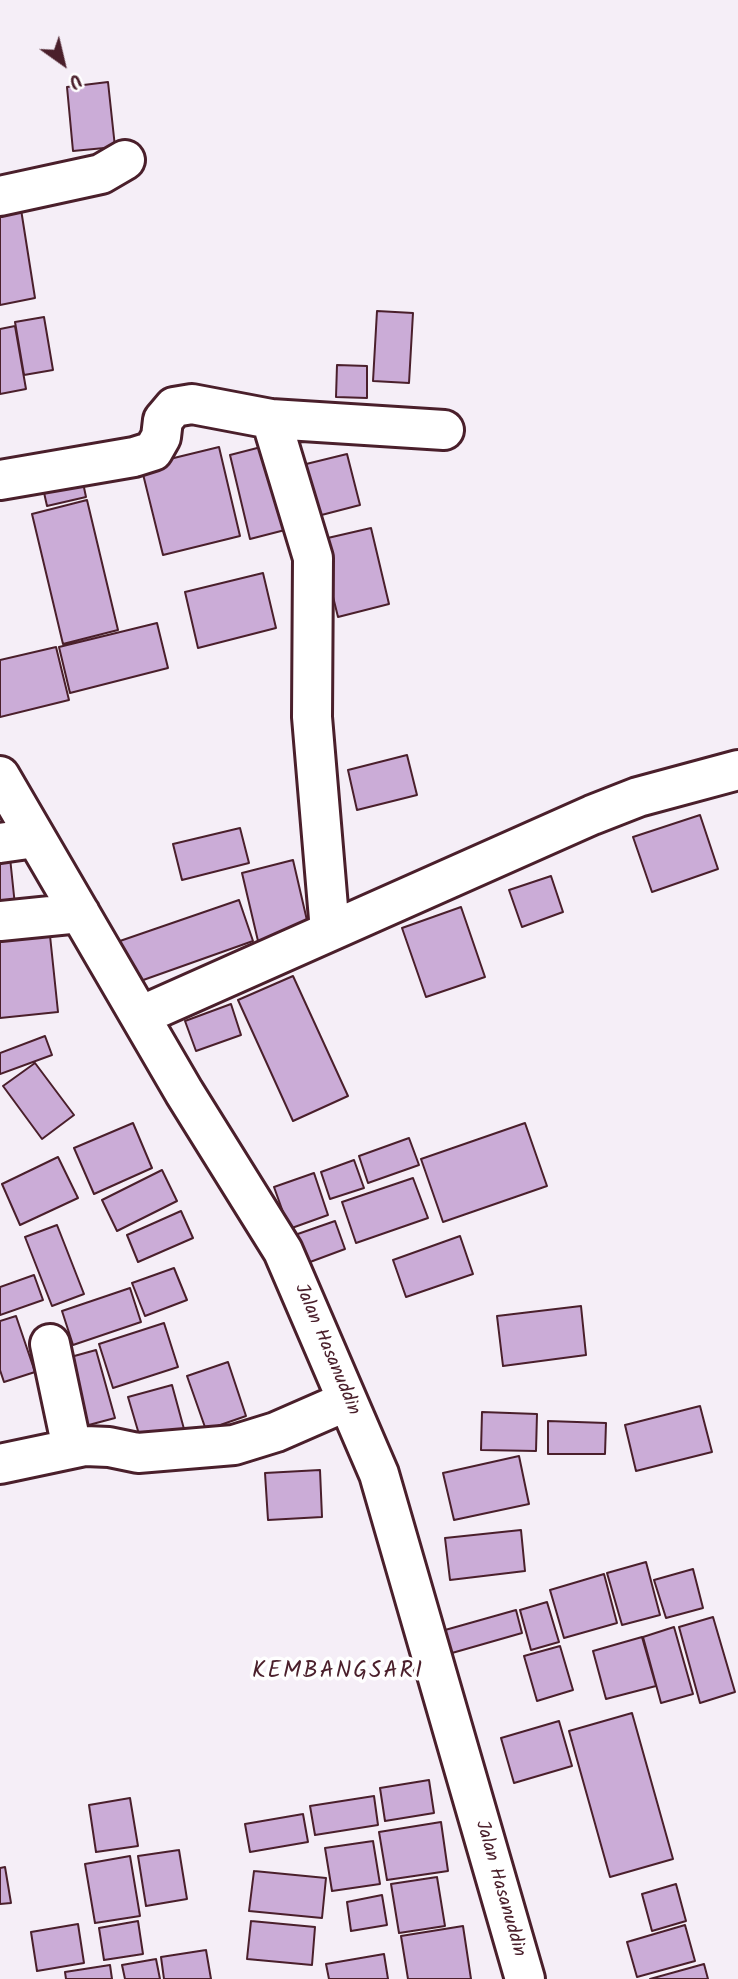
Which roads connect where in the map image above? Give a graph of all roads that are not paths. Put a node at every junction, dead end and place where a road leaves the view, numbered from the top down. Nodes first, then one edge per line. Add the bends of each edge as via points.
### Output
1 (125, 160) dead end
2 (0, 196) edge
3 (271, 418) junction
4 (444, 430) dead end
5 (0, 480) edge
6 (738, 770) edge
7 (0, 776) edge
8 (18, 840) edge
9 (80, 913) junction
10 (0, 921) edge
11 (330, 931) junction
12 (140, 1016) junction
13 (50, 1344) dead end
14 (347, 1401) junction
15 (72, 1448) junction
16 (0, 1464) edge
17 (525, 1979) edge

1 - 2 street via 101,174
3 - 4 street
3 - 5 street via 192,404 174,407 163,421 153,451
3 - 11 street via 313,558 312,717
6 - 11 street via 638,797 592,815
7 - 8 street, Jalan Hasanuddin
8 - 9 street, Jalan Hasanuddin
9 - 10 street
9 - 12 street, Jalan Hasanuddin
11 - 12 street
12 - 14 street, Jalan Hasanuddin via 283,1251
13 - 15 street
14 - 15 street via 234,1445 138,1453 95,1446
14 - 17 street, Jalan Hasanuddin via 379,1474
15 - 16 street

